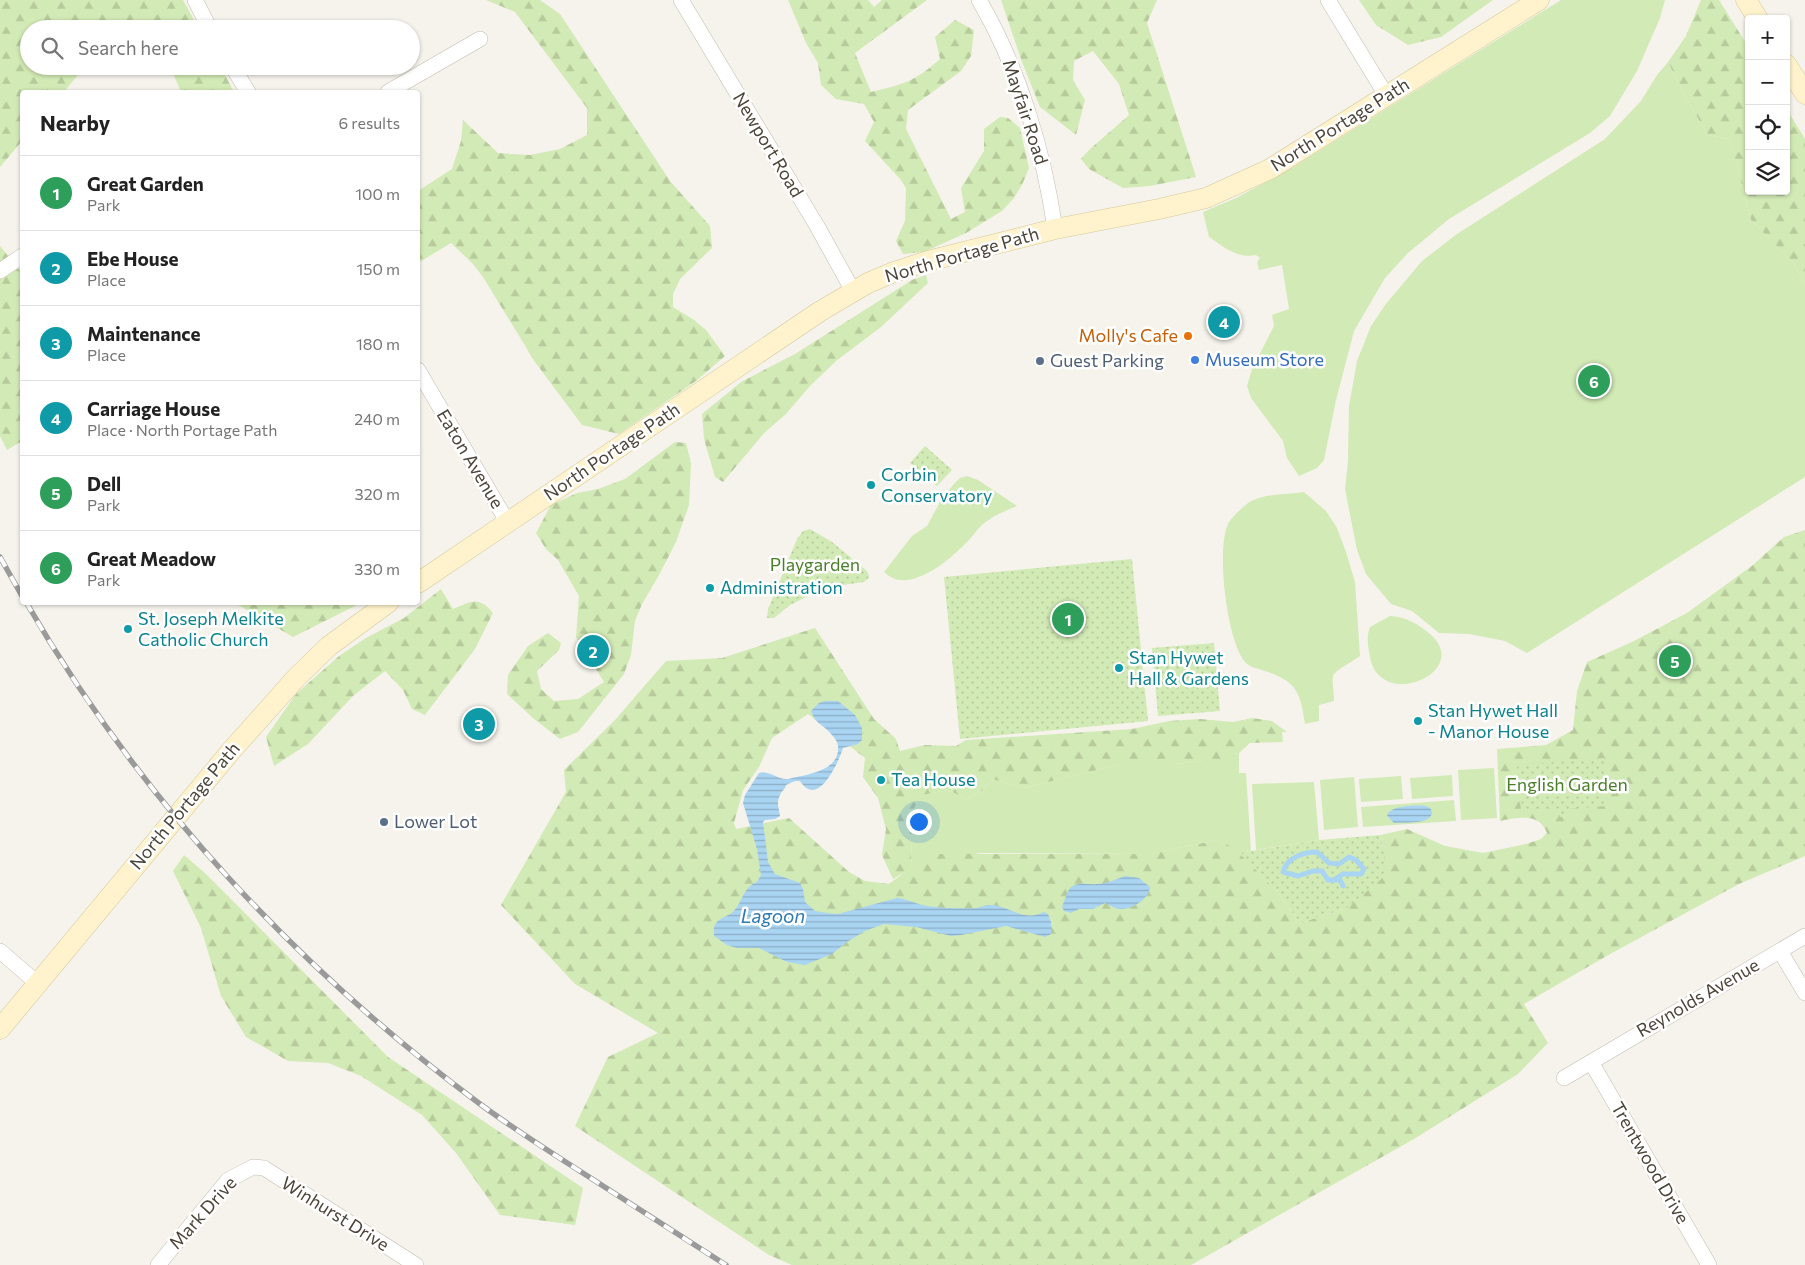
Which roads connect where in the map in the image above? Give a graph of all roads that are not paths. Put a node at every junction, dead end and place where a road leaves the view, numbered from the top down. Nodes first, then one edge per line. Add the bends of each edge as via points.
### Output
1 (195, 0) edge
2 (681, 0) edge
3 (979, 0) edge
4 (1328, 0) edge
5 (1539, 0) edge
6 (1746, 0) edge
7 (1755, 15) edge
8 (205, 20) edge
9 (480, 39) dead end
10 (1790, 70) edge
11 (420, 74) edge
12 (238, 75) edge
13 (418, 75) edge
14 (247, 90) edge
15 (391, 90) edge
16 (1805, 94) edge
17 (1386, 95) junction
18 (1055, 229) junction
19 (20, 257) edge
20 (0, 271) edge
21 (853, 291) junction
22 (420, 373) edge
23 (508, 522) junction
24 (420, 582) edge
25 (385, 605) edge
26 (1805, 936) edge
27 (0, 951) edge
28 (1780, 951) junction
29 (37, 983) junction
30 (1805, 993) edge
31 (0, 1029) edge
32 (1591, 1062) junction
33 (1564, 1078) dead end
34 (253, 1167) joint
35 (158, 1265) edge
36 (416, 1265) edge
37 (1709, 1265) edge

1 - 8 street
2 - 21 street, Newport Road
3 - 18 street, Mayfair Road via 1008,59 1028,114 1051,200
4 - 17 street
5 - 17 main road, North Portage Path
6 - 7 main road
9 - 11 street
10 - 16 main road
12 - 14 street
13 - 15 street
17 - 18 main road, North Portage Path via 1270,169 1206,198
18 - 21 main road, North Portage Path via 911,266
19 - 20 street
21 - 23 main road, North Portage Path
22 - 23 street, Eaton Avenue
23 - 24 main road, North Portage Path
25 - 29 main road, North Portage Path via 329,646 296,678
26 - 28 street, Reynolds Avenue
27 - 29 street
28 - 30 street
28 - 32 street, Reynolds Avenue
29 - 31 main road, North Portage Path
32 - 33 street, Reynolds Avenue
32 - 37 street, Trentwood Drive
34 - 35 street, Mark Drive via 228,1180
34 - 36 street, Winhurst Drive via 264,1168

